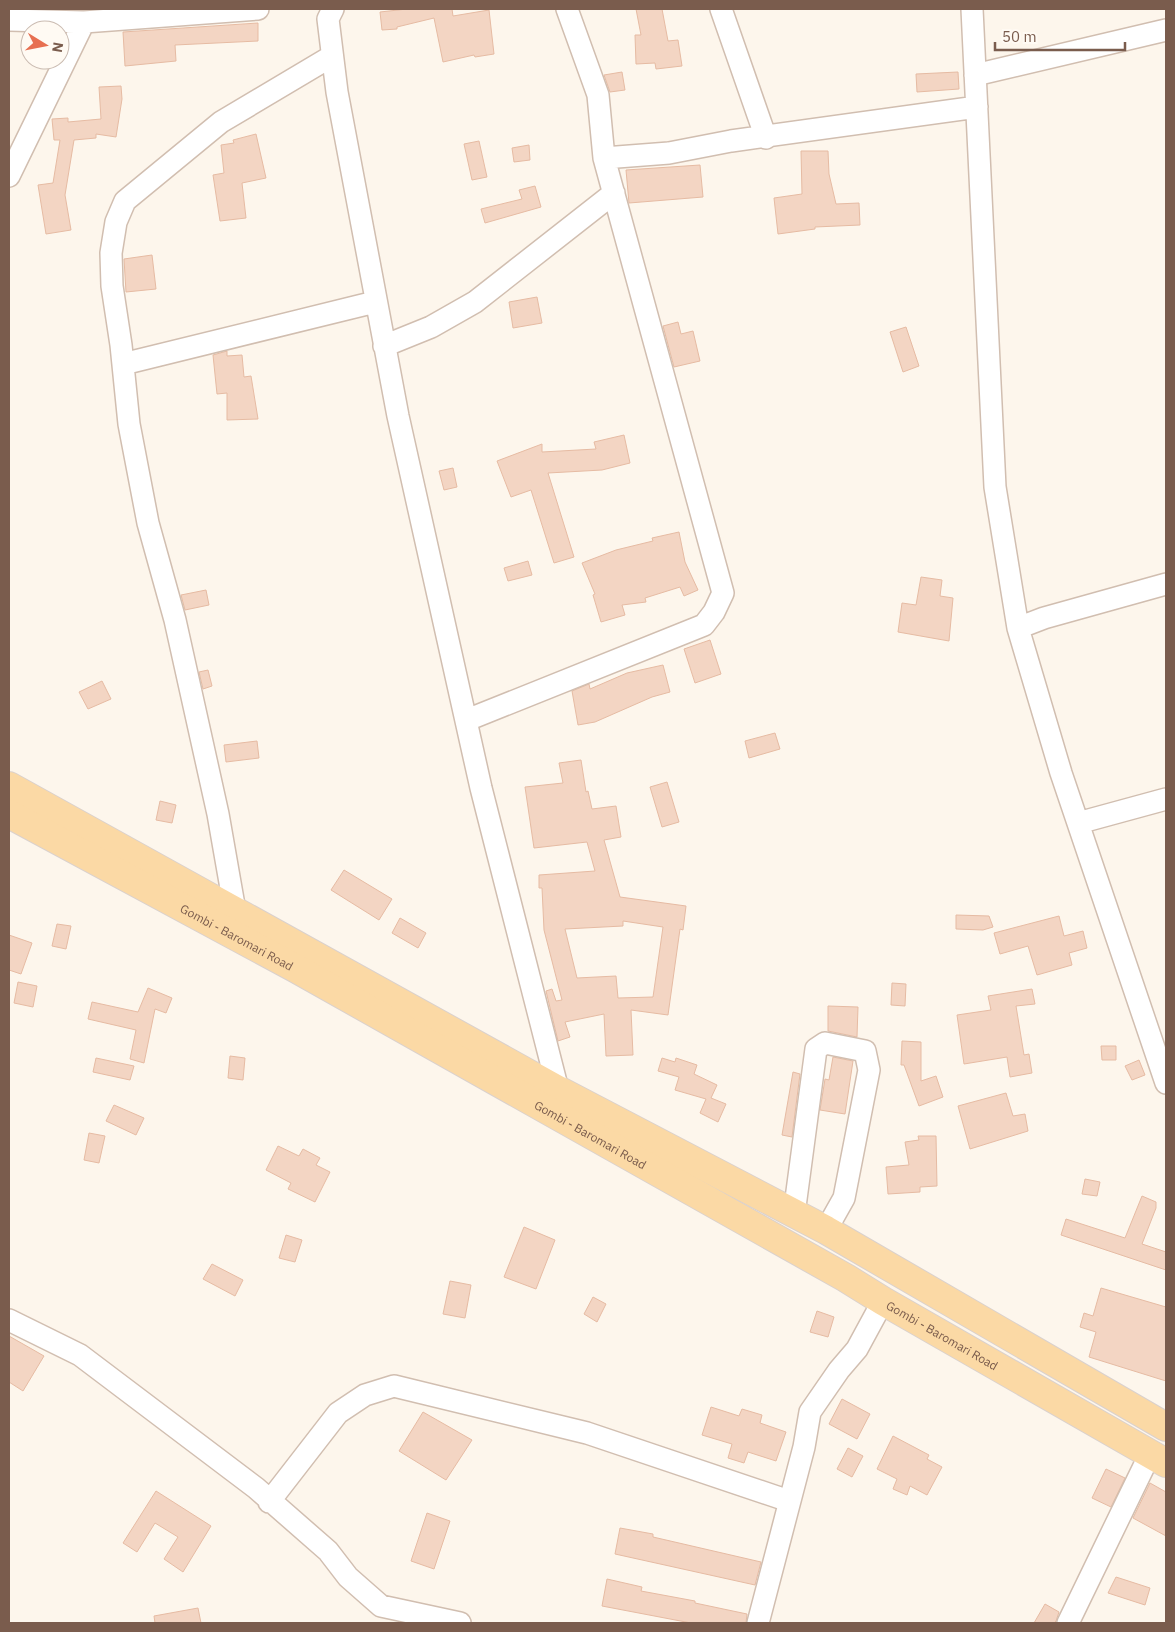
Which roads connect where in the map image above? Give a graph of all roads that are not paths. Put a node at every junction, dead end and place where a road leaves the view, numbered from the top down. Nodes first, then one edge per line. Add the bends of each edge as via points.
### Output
1 (258, 9) edge
2 (333, 9) edge
3 (567, 9) edge
4 (721, 9) edge
5 (972, 9) edge
6 (9, 20) edge
7 (84, 22) junction
8 (1166, 30) edge
9 (332, 56) junction
10 (976, 75) junction
11 (977, 107) junction
12 (766, 138) junction
13 (604, 158) junction
14 (9, 176) edge
15 (614, 193) junction
16 (375, 302) junction
17 (384, 346) junction
18 (122, 364) junction
19 (1166, 584) edge
20 (1018, 628) junction
21 (466, 720) junction
22 (9, 786) edge
23 (1166, 799) edge
24 (9, 814) edge
25 (1078, 823) junction
26 (235, 911) junction
27 (300, 959) junction
28 (1166, 1083) edge
29 (558, 1090) junction
30 (794, 1214) junction
31 (826, 1230) junction
32 (883, 1301) junction
33 (9, 1320) edge
34 (1166, 1426) edge
35 (1158, 1459) edge
36 (789, 1500) junction
37 (269, 1502) junction
38 (460, 1623) edge
39 (758, 1623) edge
40 (1068, 1623) edge

1 - 7 street
2 - 9 street via 328,19
3 - 13 street via 598,95
4 - 12 street
5 - 10 street
6 - 7 street
7 - 14 street
8 - 10 street
9 - 16 street
9 - 18 street via 221,122 126,201 116,222 111,253
10 - 11 street
11 - 12 street
11 - 20 street via 995,487
12 - 13 street via 669,153
13 - 15 street
15 - 17 street via 475,302 430,327
15 - 21 street via 723,593 704,625
16 - 17 street
16 - 18 street
17 - 21 street
18 - 26 street via 129,424 148,523 175,620 218,814
19 - 20 street
20 - 25 street
21 - 29 street
22 - 26 main road, Gombi - Baromari Road
23 - 25 street
24 - 27 main road, Gombi - Baromari Road
25 - 28 street
26 - 27 main road, Gombi - Baromari Road
27 - 29 main road, Gombi - Baromari Road
27 - 32 main road, Gombi - Baromari Road
29 - 30 main road, Gombi - Baromari Road
30 - 31 main road, Gombi - Baromari Road
30 - 31 street via 816,1049 825,1043 865,1051 869,1070 844,1198
31 - 34 main road, Gombi - Baromari Road
32 - 35 main road, Gombi - Baromari Road
32 - 36 street via 857,1349 810,1412
33 - 37 street via 80,1355 256,1488
35 - 40 street
36 - 37 street via 587,1433 394,1386 365,1396 338,1413
36 - 39 street
37 - 38 street via 328,1551 348,1577 381,1606

